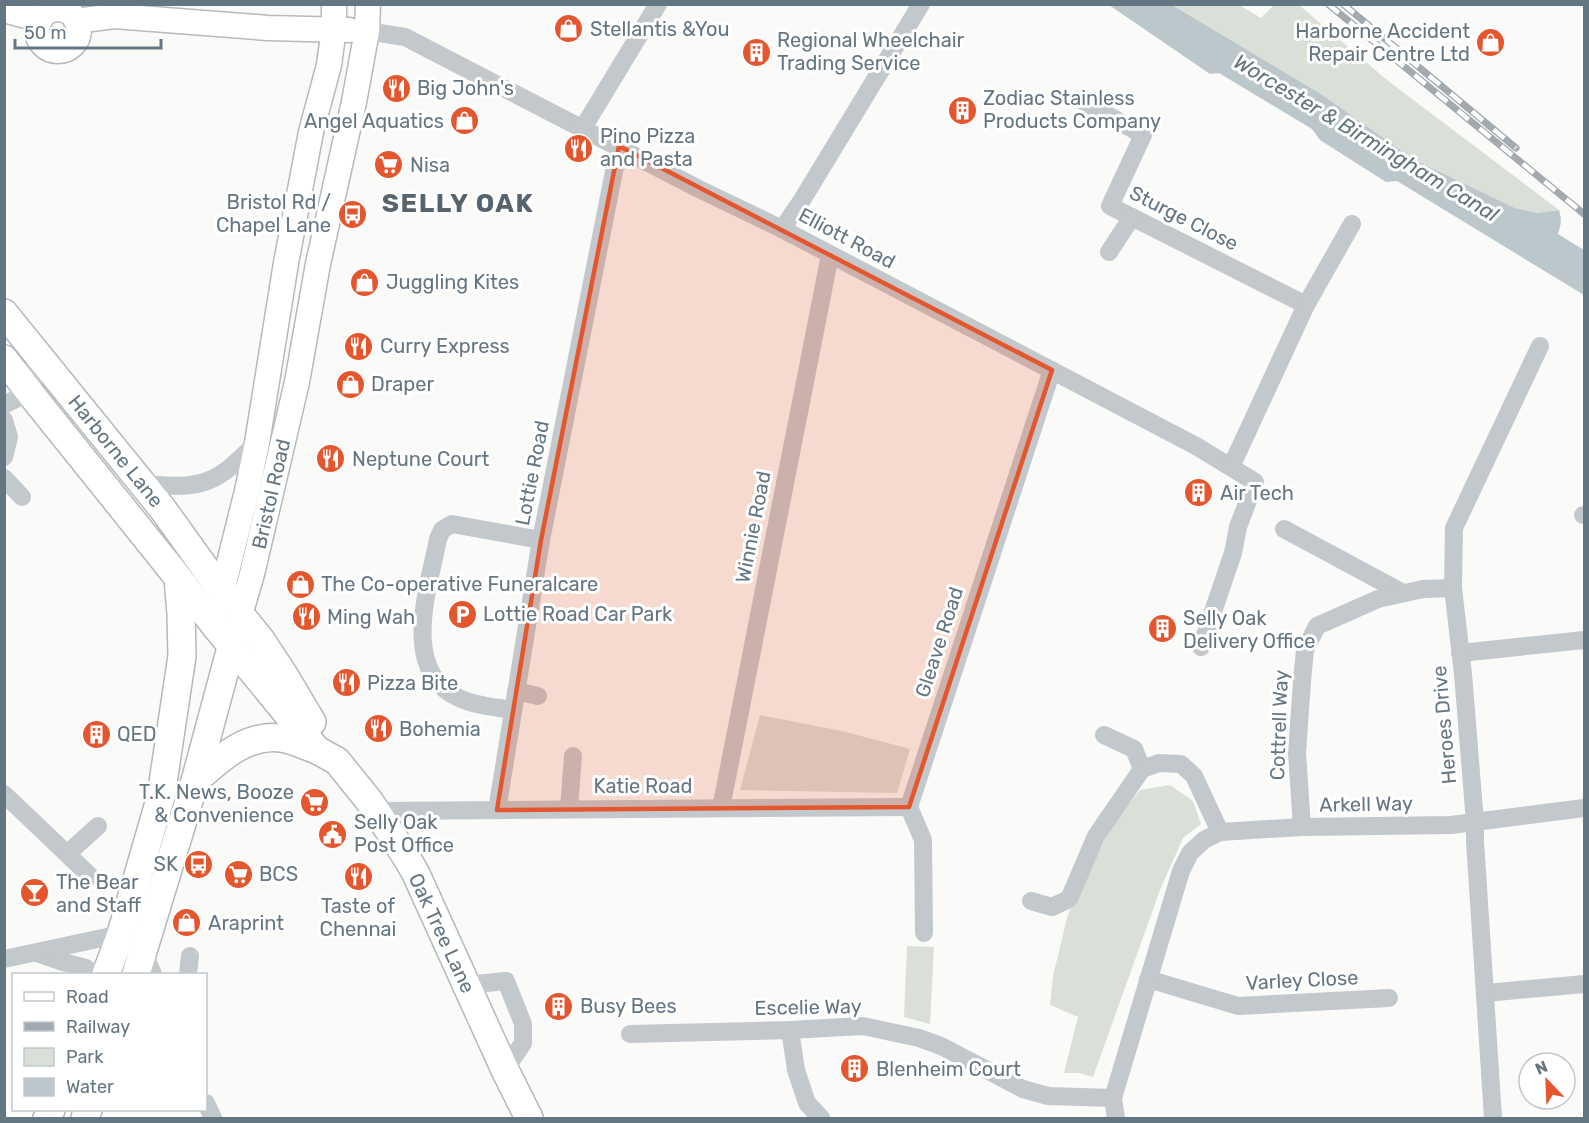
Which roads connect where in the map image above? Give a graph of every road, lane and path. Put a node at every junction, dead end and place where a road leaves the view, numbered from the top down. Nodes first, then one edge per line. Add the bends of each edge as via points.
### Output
1 (334, 4) edge
2 (368, 4) edge
3 (658, 4) edge
4 (921, 4) edge
5 (4, 10) edge
6 (105, 10) edge
7 (68, 12) edge
8 (40, 20) junction
9 (334, 28) junction
10 (367, 31) junction
11 (1081, 100) dead end
12 (583, 128) junction
13 (619, 146) junction
14 (1132, 217) junction
15 (1352, 224) dead end
16 (782, 229) junction
17 (1109, 252) dead end
18 (830, 255) junction
19 (1306, 305) junction
20 (4, 313) edge
21 (1540, 346) dead end
22 (35, 352) junction
23 (4, 359) edge
24 (1052, 370) junction
25 (29, 392) junction
26 (4, 405) edge
27 (4, 420) edge
28 (257, 443) junction
29 (4, 457) edge
30 (1231, 467) junction
31 (4, 478) edge
32 (143, 484) junction
33 (21, 497) dead end
34 (1284, 529) dead end
35 (541, 540) junction
36 (178, 579) junction
37 (1453, 588) junction
38 (223, 593) junction
39 (1403, 593) junction
40 (240, 615) junction
41 (224, 636) junction
42 (1584, 640) edge
43 (1201, 647) dead end
44 (1460, 653) junction
45 (516, 691) junction
46 (538, 696) dead end
47 (513, 710) junction
48 (1104, 735) dead end
49 (327, 755) junction
50 (573, 756) dead end
51 (1142, 769) junction
52 (195, 781) junction
53 (4, 794) edge
54 (161, 796) junction
55 (909, 807) junction
56 (721, 808) junction
57 (1584, 808) edge
58 (569, 809) junction
59 (497, 810) junction
60 (377, 812) junction
61 (1475, 822) junction
62 (99, 826) dead end
63 (1302, 827) junction
64 (1220, 832) junction
65 (67, 854) junction
66 (90, 876) dead end
67 (1031, 901) dead end
68 (924, 933) dead end
69 (121, 934) junction
70 (35, 952) junction
71 (190, 956) dead end
72 (4, 959) edge
73 (144, 967) edge
74 (90, 973) edge
75 (107, 973) edge
76 (188, 973) edge
77 (1148, 979) junction
78 (1584, 984) edge
79 (466, 985) junction
80 (1486, 993) junction
81 (1389, 998) dead end
82 (789, 1030) junction
83 (630, 1034) dead end
84 (505, 1070) junction
85 (1113, 1098) junction
86 (529, 1119) edge
87 (821, 1119) edge
88 (1116, 1119) edge
89 (1493, 1119) edge

1 - 9 main road, Bristol Road
2 - 10 main road, Bristol Road
3 - 12 street
4 - 16 street
5 - 8 main road
6 - 7 main road
6 - 9 main road via 268,28
7 - 8 main road via 50,11
7 - 8 main road via 79,27 78,34 76,41 60,51 52,51 40,42
9 - 10 main road
9 - 28 main road, Bristol Road via 286,263
10 - 12 street, Elliott Road via 405,37
10 - 40 main road, Bristol Road via 297,382
11 - 14 street, Sturge Close via 1143,135 1110,206
12 - 13 street, Elliott Road
13 - 16 street, Elliott Road
13 - 35 street, Lottie Road
14 - 17 street
14 - 19 street, Sturge Close
15 - 19 street
16 - 18 street, Elliott Road
18 - 24 street, Elliott Road
18 - 56 street, Winnie Road
19 - 30 street
20 - 22 highway, Harborne Lane
21 - 37 street, Heroes Drive via 1454,528
22 - 25 street via 34,380
22 - 32 highway, Harborne Lane
23 - 25 highway, Harborne Lane
24 - 30 street, Elliott Road
24 - 55 street, Gleave Road
25 - 26 street
25 - 36 highway, Harborne Lane
27 - 29 street via 9,437
28 - 32 street via 221,475 206,482 190,486
28 - 38 main road, Bristol Road
30 - 43 street, Elliott Road via 1255,482
31 - 33 street
32 - 38 highway, Harborne Lane
34 - 39 street
35 - 45 street, Lottie Road
35 - 47 street via 452,525 442,530 423,616 424,658 438,682 461,699
36 - 41 highway, Harborne Lane
36 - 54 highway via 182,656
37 - 39 street, Cottrell Way
37 - 44 street, Heroes Drive
38 - 40 highway, Harborne Lane
38 - 41 main road, Bristol Road
39 - 63 street, Cottrell Way via 1378,599 1317,626 1305,650 1297,753
40 - 41 highway, Bristol Road
40 - 49 highway, Harborne Lane via 284,675
41 - 49 highway, Oak Tree Lane
41 - 52 highway, Bristol Road
41 - 54 highway via 209,664 188,736
42 - 44 street
44 - 61 street, Heroes Drive
45 - 46 street
45 - 47 street, Lottie Road
47 - 59 street, Lottie Road
48 - 51 street via 1134,748
49 - 52 highway via 283,738 265,737 225,754
49 - 60 highway, Oak Tree Lane
50 - 58 street
51 - 64 street via 1181,764 1194,776
51 - 67 street via 1096,836 1069,899 1052,907
52 - 73 highway, Bristol Road
53 - 65 street
54 - 69 highway
55 - 56 street, Katie Road
55 - 68 street via 923,840
56 - 58 street, Katie Road
57 - 61 street, Arkell Way
58 - 59 street, Katie Road
59 - 60 street, Katie Road
60 - 79 highway, Oak Tree Lane via 416,874
61 - 63 street, Arkell Way
61 - 80 street, Heroes Drive
62 - 65 street
63 - 64 street, Arkell Way
64 - 77 street, Arkell Way via 1190,853 1181,871
65 - 66 street
69 - 70 street
69 - 75 highway
70 - 72 street
70 - 74 street via 86,968
71 - 76 street
77 - 81 street, Varley Close via 1238,1006
77 - 85 street, Arkell Way
78 - 80 street
79 - 84 highway, Oak Tree Lane
79 - 84 street via 506,981 523,1024 524,1043
80 - 89 street, Heroes Drive
82 - 83 street, Escelie Way
82 - 85 street, Escelie Way via 863,1026 920,1038 1040,1094
82 - 87 street via 807,1103
84 - 86 highway, Oak Tree Lane
85 - 88 street, Arkell Way

